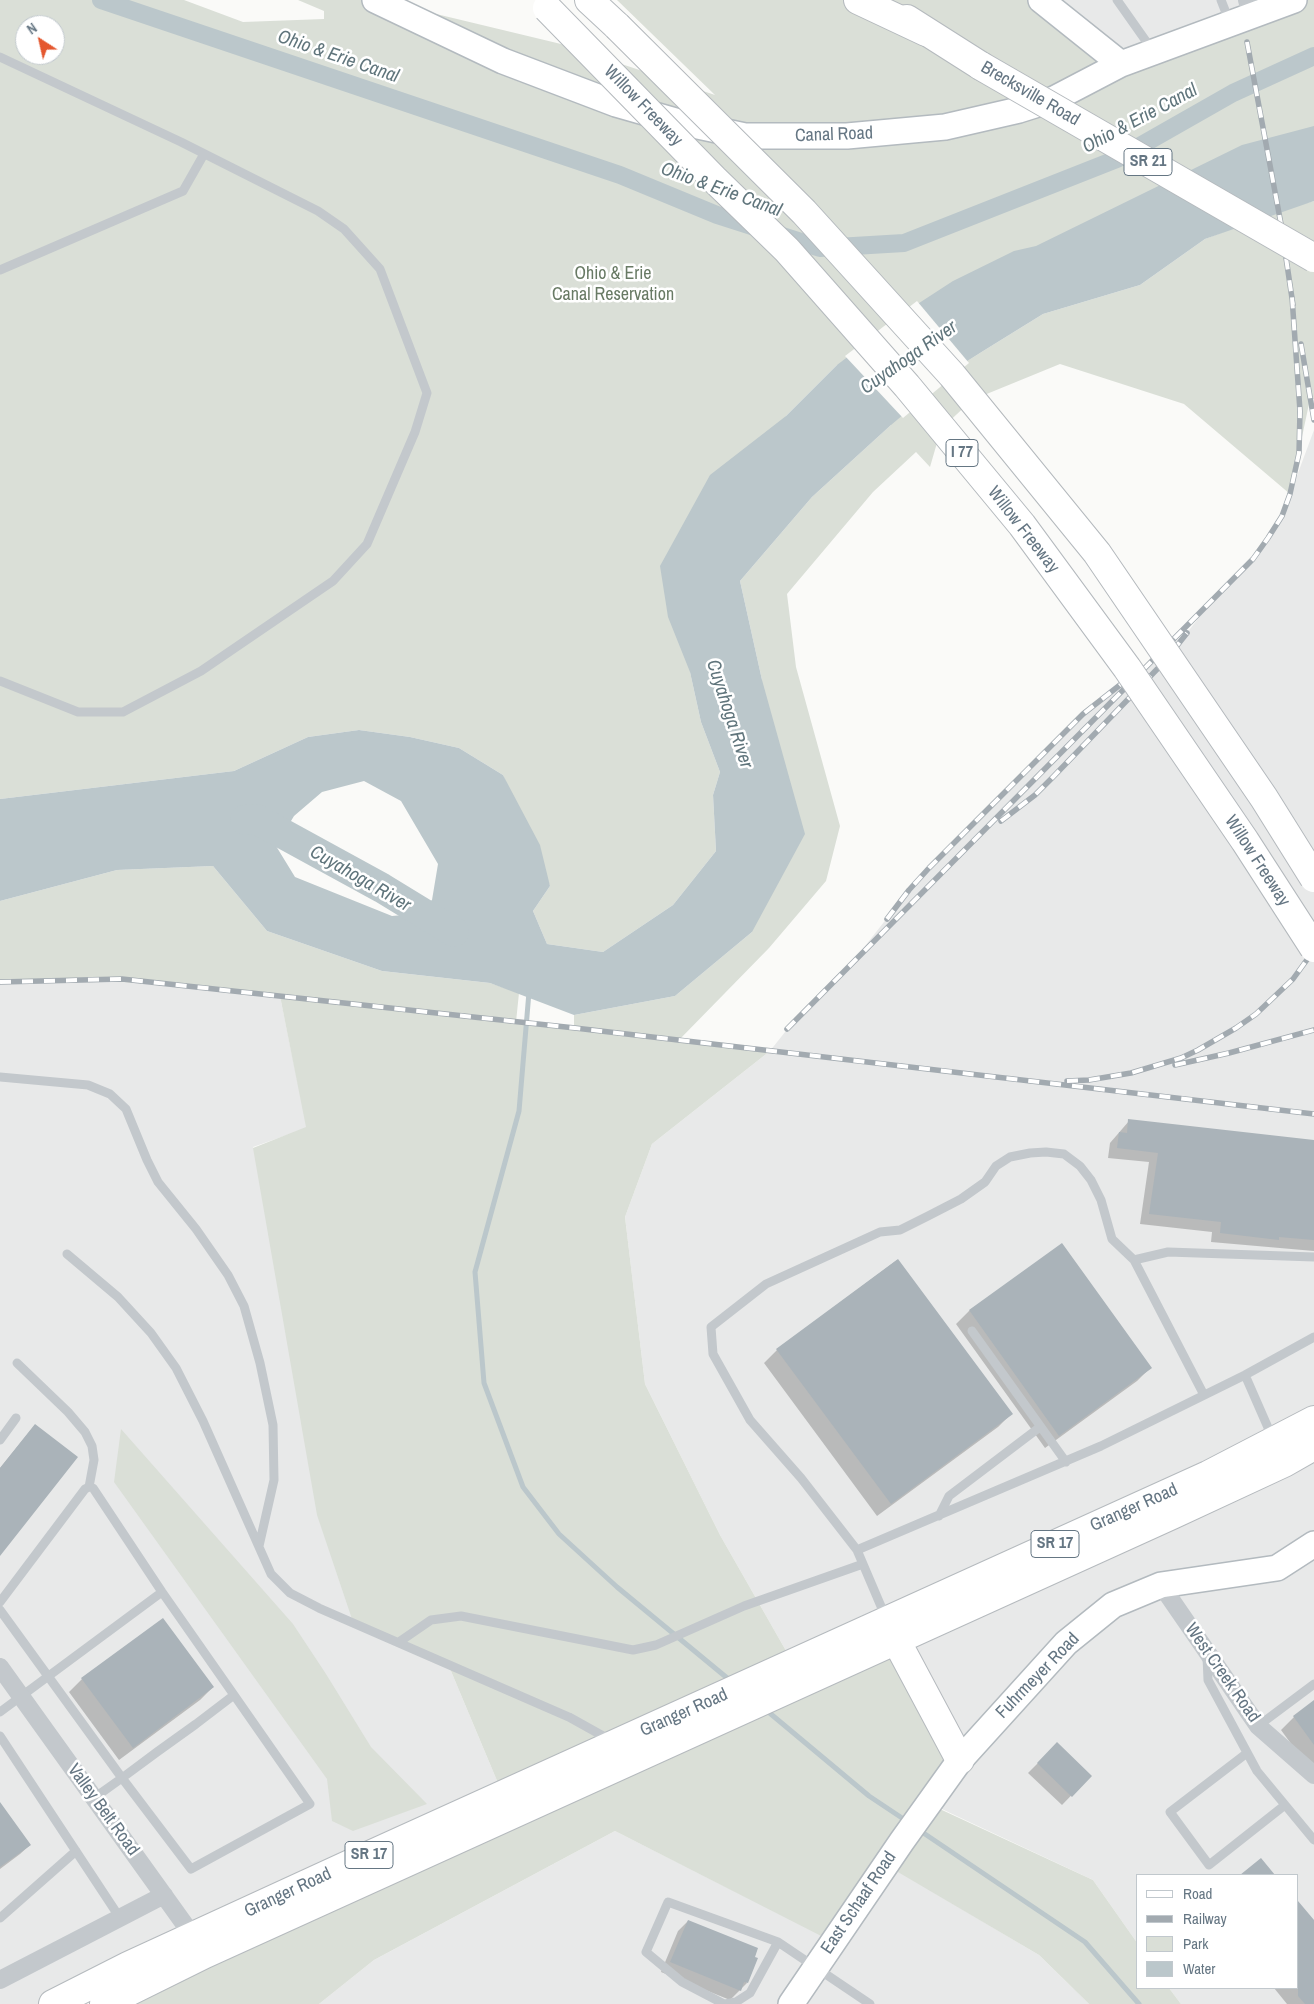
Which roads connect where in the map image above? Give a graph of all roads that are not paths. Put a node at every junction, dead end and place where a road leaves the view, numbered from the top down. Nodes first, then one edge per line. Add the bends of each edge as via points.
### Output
1 (375, 0) edge
2 (589, 0) edge
3 (858, 0) edge
4 (879, 0) edge
5 (1117, 0) edge
6 (1221, 0) edge
7 (1294, 0) edge
8 (1044, 1) edge
9 (542, 4) edge
10 (1242, 13) edge
11 (926, 32) junction
12 (1154, 53) junction
13 (0, 57) edge
14 (1122, 64) junction
15 (204, 154) junction
16 (1314, 258) edge
17 (0, 270) edge
18 (0, 681) edge
19 (1314, 878) edge
20 (1314, 948) edge
21 (0, 1077) edge
22 (67, 1254) dead end
23 (1314, 1257) edge
24 (1134, 1260) junction
25 (972, 1331) dead end
26 (1314, 1337) edge
27 (17, 1363) dead end
28 (1244, 1375) junction
29 (1204, 1395) junction
30 (16, 1418) dead end
31 (1314, 1420) edge
32 (1040, 1427) junction
33 (0, 1440) edge
34 (1314, 1446) edge
35 (1279, 1452) junction
36 (1066, 1462) junction
37 (89, 1487) junction
38 (939, 1516) junction
39 (1314, 1544) edge
40 (259, 1546) junction
41 (857, 1550) junction
42 (863, 1564) junction
43 (1161, 1585) junction
44 (162, 1592) junction
45 (0, 1602) edge
46 (0, 1610) edge
47 (892, 1631) junction
48 (399, 1642) junction
49 (1207, 1652) junction
50 (0, 1667) edge
51 (48, 1676) junction
52 (1314, 1684) edge
53 (234, 1695) junction
54 (21, 1696) junction
55 (0, 1712) edge
56 (1258, 1726) junction
57 (0, 1736) edge
58 (622, 1753) junction
59 (1247, 1753) junction
60 (960, 1760) junction
61 (1314, 1775) edge
62 (122, 1778) junction
63 (94, 1798) junction
64 (929, 1804) joint
65 (1286, 1805) junction
66 (1314, 1840) edge
67 (76, 1852) junction
68 (164, 1895) junction
69 (0, 1918) edge
70 (120, 1918) junction
71 (778, 1942) junction
72 (199, 1945) junction
73 (816, 1967) junction
74 (0, 1980) edge
75 (53, 2004) edge
76 (104, 2004) edge
77 (724, 2004) edge
78 (791, 2004) edge
79 (870, 2004) edge

1 - 14 street, Canal Road via 503,61 616,104 745,136 847,136 945,127 1054,99
2 - 19 main road, I 77, bridge via 804,212 952,375 1097,553 1264,798
3 - 11 main road
4 - 11 main road, Brecksville Road / SR 21
5 - 12 lane
6 - 10 lane
7 - 10 street, Canal Road
8 - 14 street
9 - 20 main road, Willow Freeway / I 77, bridge via 787,250 907,386 1022,525 1127,668
10 - 12 street, Canal Road
11 - 16 main road, Brecksville Road / SR 21, bridge
12 - 14 street, Canal Road
13 - 15 lane
15 - 17 lane via 183,191
15 - 18 lane via 318,211 344,230 380,269 427,393 415,432 368,544 333,581 201,671 124,712 78,712
21 - 40 lane via 88,1085 110,1094 126,1109 158,1182 228,1275 244,1306 273,1426 274,1480
22 - 40 lane via 118,1298 151,1333 176,1368
23 - 24 lane via 1168,1252
24 - 29 lane
24 - 41 lane via 1112,1239 1101,1200 1080,1166 1064,1154 1030,1153 1010,1157 996,1166 985,1182 961,1199 900,1230 880,1232 766,1284 711,1327 713,1354 750,1420 801,1478
25 - 32 lane
26 - 28 lane
27 - 37 lane via 85,1432 94,1460
28 - 29 lane
28 - 35 lane
29 - 36 lane
30 - 33 lane
31 - 35 main road, Granger Road / SR 17
32 - 36 lane
32 - 38 lane via 949,1496
34 - 35 main road, Granger Road / SR 17
35 - 47 main road, Granger Road / SR 17
36 - 38 lane
37 - 44 lane via 93,1488
37 - 45 lane
38 - 41 lane
39 - 43 street, Fuhrmeyer Road via 1277,1568
40 - 48 lane via 271,1574 290,1593
41 - 42 lane
42 - 47 lane
42 - 48 lane via 744,1606 656,1646 633,1650 461,1616 432,1620
43 - 49 street, West Creek Road
43 - 60 street, Fuhrmeyer Road via 1113,1605 1066,1643
44 - 51 lane
44 - 53 lane
46 - 51 lane
47 - 58 main road, Granger Road / SR 17
47 - 60 main road
48 - 58 lane via 570,1717
49 - 56 street, West Creek Road
49 - 59 lane via 1208,1680
50 - 54 street, Valley Belt Road
51 - 54 lane
51 - 62 lane
52 - 56 lane
53 - 62 lane
53 - 62 lane via 310,1804 191,1869
54 - 55 lane
54 - 63 street, Valley Belt Road
56 - 61 street, West Creek Road
57 - 67 lane
58 - 72 main road, Granger Road / SR 17
59 - 65 lane via 1257,1771
59 - 65 lane via 1170,1812 1209,1865
60 - 64 street, Fuhrmeyer Road
62 - 63 lane
63 - 68 street, Valley Belt Road
64 - 73 street, East Schaaf Road
65 - 66 lane
67 - 69 lane
67 - 70 lane
68 - 70 street
68 - 72 street, Valley Belt Road
70 - 74 street
71 - 73 lane
71 - 77 lane via 750,1992 736,2002
71 - 77 lane via 668,1902 646,1952 682,1982
72 - 75 main road, Granger Road / SR 17 via 128,1966
72 - 76 main road, Granger Road / SR 17
73 - 78 street, East Schaaf Road
73 - 79 lane

